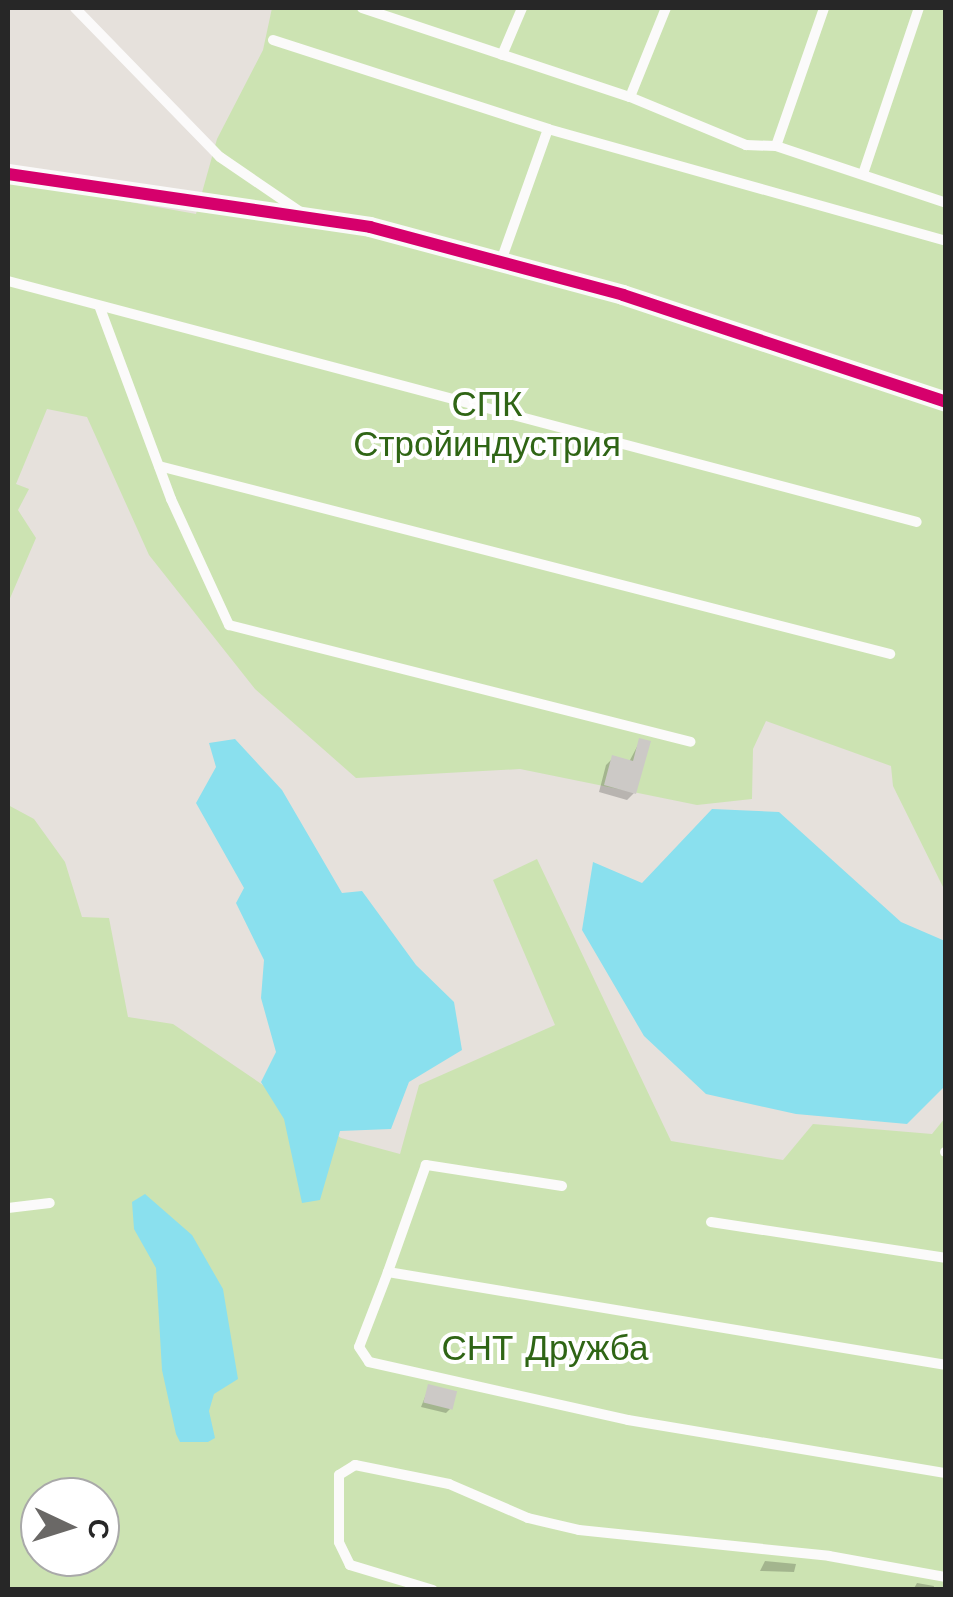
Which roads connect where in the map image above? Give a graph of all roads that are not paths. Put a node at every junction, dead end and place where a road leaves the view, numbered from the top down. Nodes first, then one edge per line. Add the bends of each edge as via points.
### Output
1 (75, 8) edge
2 (362, 8) edge
3 (522, 8) edge
4 (666, 8) edge
5 (824, 8) edge
6 (919, 8) edge
7 (274, 40) dead end
8 (502, 54) junction
9 (630, 97) junction
10 (548, 128) junction
11 (776, 146) junction
12 (8, 174) edge
13 (862, 174) junction
14 (946, 203) edge
15 (308, 218) junction
16 (946, 241) edge
17 (500, 262) junction
18 (8, 281) edge
19 (100, 308) junction
20 (946, 402) edge
21 (159, 466) junction
22 (917, 522) dead end
23 (890, 654) dead end
24 (690, 742) dead end
25 (562, 1186) dead end
26 (50, 1203) dead end
27 (8, 1208) edge
28 (710, 1222) dead end
29 (946, 1258) edge
30 (388, 1272) junction
31 (946, 1365) edge
32 (946, 1474) edge
33 (946, 1577) edge
34 (434, 1590) edge

1 - 15 lane via 220,157
2 - 8 lane
3 - 8 lane
4 - 9 lane
5 - 11 lane
6 - 13 lane
7 - 10 lane
8 - 9 lane
9 - 11 lane via 746,145
10 - 16 lane
10 - 17 lane
11 - 13 lane
12 - 15 street
13 - 14 lane
15 - 17 street via 370,227
17 - 20 street via 623,295
18 - 19 lane
19 - 21 lane
19 - 22 lane
21 - 23 lane
21 - 24 lane via 229,625
25 - 30 lane via 426,1165
26 - 27 lane
28 - 29 lane
30 - 31 lane
30 - 32 lane via 359,1348 369,1362 628,1420
33 - 34 lane via 829,1556 579,1530 528,1518 449,1484 355,1465 339,1474 339,1542 350,1565

